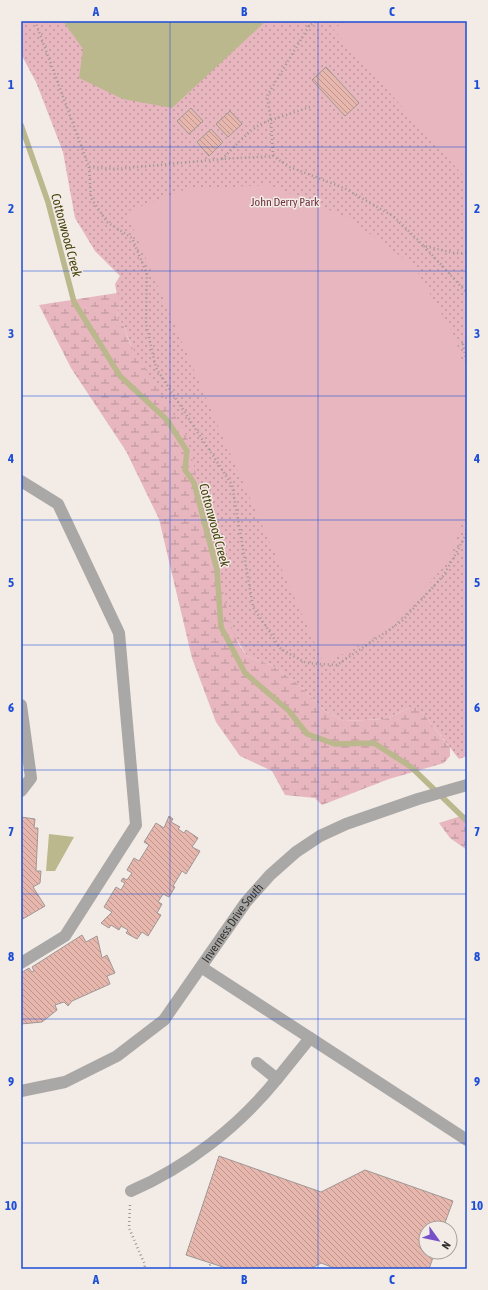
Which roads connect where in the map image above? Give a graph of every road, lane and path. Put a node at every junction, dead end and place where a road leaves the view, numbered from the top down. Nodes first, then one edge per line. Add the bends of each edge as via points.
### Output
1 (35, 21) edge
2 (308, 21) edge
3 (317, 21) edge
4 (309, 26) junction
5 (310, 107) dead end
6 (271, 120) junction
7 (272, 156) junction
8 (222, 159) junction
9 (89, 167) junction
10 (424, 246) junction
11 (467, 253) edge
12 (467, 293) edge
13 (467, 343) edge
14 (467, 362) edge
15 (21, 481) edge
16 (467, 533) edge
17 (21, 705) edge
18 (465, 786) edge
19 (21, 791) edge
20 (21, 963) edge
21 (201, 967) junction
22 (310, 1038) junction
23 (257, 1063) dead end
24 (277, 1079) junction
25 (21, 1091) edge
26 (467, 1140) edge
27 (131, 1191) joint
28 (211, 1263) dead end
29 (144, 1269) edge
30 (208, 1269) edge

1 - 9 path
2 - 4 path
3 - 4 path
4 - 6 path via 267,96
5 - 6 path
6 - 7 path
6 - 8 path via 255,128
7 - 8 path
7 - 10 path via 290,168 344,188 393,216
8 - 9 path via 116,169
9 - 16 path via 90,198 107,222 132,238 147,274 146,324 156,368 232,485 253,607 281,649 306,663 337,665 402,622 444,575
10 - 11 path via 454,253
10 - 12 path
13 - 14 path via 463,344
15 - 20 street via 58,504 119,633 136,825 65,936
17 - 19 street via 31,778
18 - 21 street, Inverness Drive South via 346,824 320,836 296,852 246,902
21 - 22 street
21 - 25 street, Inverness Drive South via 164,1020 117,1056 65,1082
22 - 24 street
22 - 26 street
23 - 24 street
24 - 27 street via 222,1135 159,1179
27 - 29 path via 129,1228 145,1265
28 - 30 path

